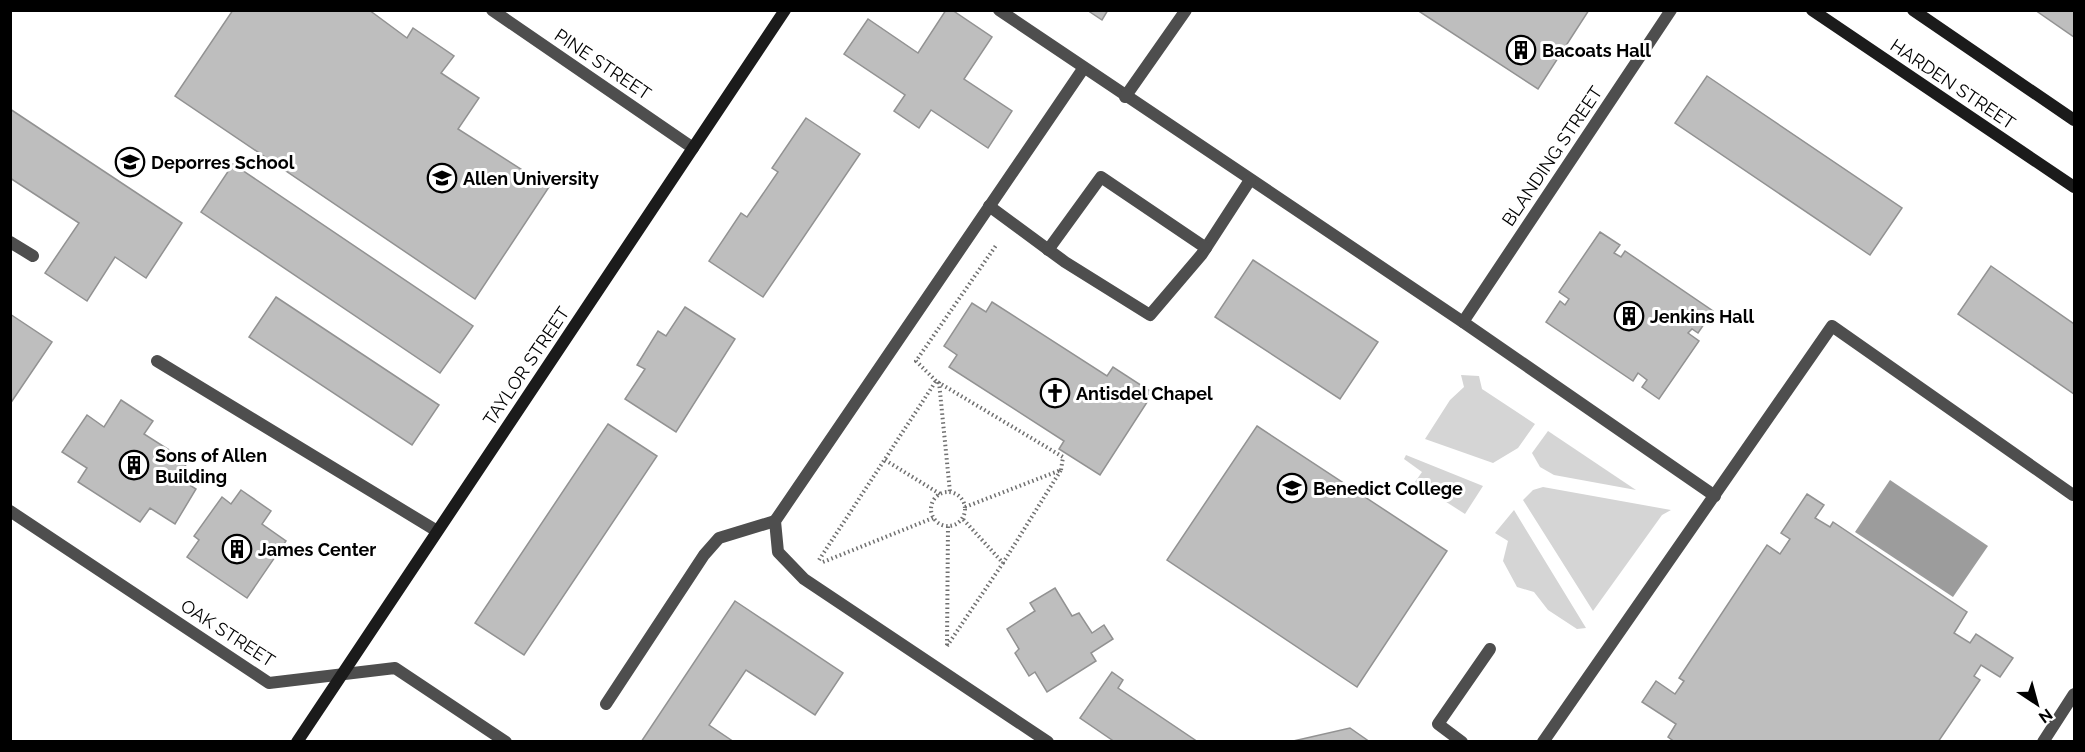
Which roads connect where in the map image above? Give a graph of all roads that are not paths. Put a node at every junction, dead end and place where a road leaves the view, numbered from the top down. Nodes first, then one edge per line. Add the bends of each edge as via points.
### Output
1 (492, 10) edge
2 (785, 10) edge
3 (999, 10) edge
4 (1186, 10) edge
5 (1671, 10) edge
6 (1812, 10) edge
7 (1913, 10) edge
8 (1083, 69) junction
9 (1125, 97) junction
10 (2074, 120) edge
11 (693, 148) junction
12 (1250, 180) junction
13 (2074, 187) edge
14 (989, 206) junction
15 (10, 242) edge
16 (1206, 248) junction
17 (1048, 250) junction
18 (33, 256) dead end
19 (1463, 322) junction
20 (157, 361) dead end
21 (2073, 495) dead end
22 (1715, 496) junction
23 (10, 512) edge
24 (775, 520) junction
25 (437, 531) junction
26 (1491, 649) dead end
27 (341, 674) junction
28 (2074, 694) edge
29 (606, 704) dead end
30 (297, 741) edge
31 (506, 741) edge
32 (1048, 741) edge
33 (1462, 741) edge
34 (1543, 741) edge
35 (2043, 741) edge

1 - 11 street, PINE STREET
2 - 11 main road, TAYLOR STREET
3 - 8 street
4 - 9 street
5 - 19 street, BLANDING STREET
6 - 13 main road, HARDEN STREET
7 - 10 main road
8 - 9 street
8 - 14 street
9 - 12 street
11 - 25 main road, TAYLOR STREET
12 - 16 street
12 - 19 street
14 - 17 street
14 - 24 street
15 - 18 street
16 - 17 street via 1149,315
16 - 17 street via 1101,177
19 - 22 street
20 - 25 street
21 - 22 street via 1832,326
22 - 34 street
23 - 27 street, OAK STREET via 269,683
24 - 29 street via 719,537
24 - 32 street via 778,552 804,579
25 - 27 main road, TAYLOR STREET
26 - 33 street via 1438,724
27 - 30 main road, TAYLOR STREET
27 - 31 street, OAK STREET via 395,668
28 - 35 street

